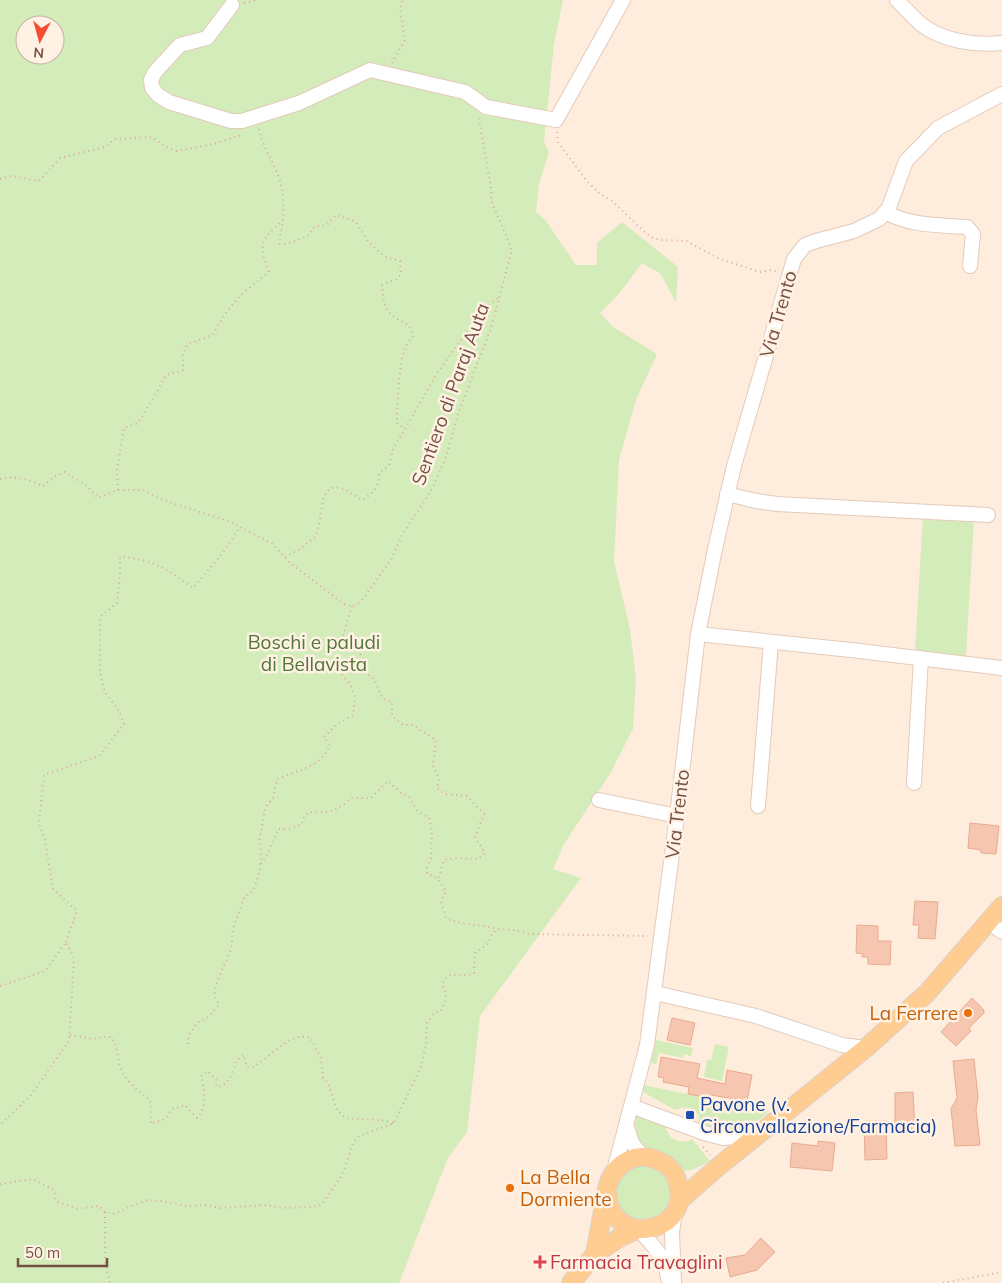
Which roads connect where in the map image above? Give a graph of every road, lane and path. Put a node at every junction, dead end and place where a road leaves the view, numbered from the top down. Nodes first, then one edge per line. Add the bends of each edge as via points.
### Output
1 (403, 0) edge
2 (623, 0) edge
3 (897, 0) edge
4 (232, 5) dead end
5 (1002, 44) edge
6 (388, 74) junction
7 (1002, 94) edge
8 (486, 107) junction
9 (556, 120) junction
10 (264, 125) dead end
11 (259, 129) junction
12 (254, 131) dead end
13 (248, 132) dead end
14 (0, 179) edge
15 (885, 212) junction
16 (283, 220) junction
17 (970, 266) dead end
18 (789, 274) junction
19 (499, 298) junction
20 (405, 429) junction
21 (0, 479) edge
22 (118, 490) junction
23 (727, 494) junction
24 (988, 515) dead end
25 (240, 527) junction
26 (284, 557) junction
27 (352, 606) junction
28 (698, 634) junction
29 (772, 642) junction
30 (921, 658) junction
31 (362, 659) junction
32 (1002, 668) edge
33 (914, 783) dead end
34 (599, 800) dead end
35 (758, 806) dead end
36 (677, 816) junction
37 (260, 865) junction
38 (438, 879) junction
39 (1002, 906) edge
40 (996, 927) edge
41 (500, 930) junction
42 (661, 937) junction
43 (66, 942) junction
44 (0, 986) edge
45 (655, 993) junction
46 (70, 1035) junction
47 (188, 1044) dead end
48 (866, 1048) junction
49 (631, 1106) junction
50 (394, 1123) junction
51 (626, 1124) junction
52 (0, 1126) edge
53 (758, 1135) junction
54 (643, 1157) junction
55 (719, 1166) junction
56 (614, 1171) junction
57 (673, 1173) junction
58 (0, 1184) edge
59 (607, 1189) junction
60 (677, 1207) junction
61 (105, 1212) junction
62 (638, 1229) junction
63 (595, 1254) junction
64 (1002, 1272) edge
65 (110, 1283) edge
66 (571, 1283) edge
67 (669, 1283) edge
68 (674, 1283) edge
69 (943, 1283) edge

1 - 6 path via 400,9 405,40
2 - 9 street
3 - 5 street via 922,26 946,37
4 - 6 street via 207,38 180,45 154,72 152,88 158,96 242,122 299,103 370,70
6 - 8 street via 464,92
7 - 15 street via 938,128 906,161
8 - 9 street
8 - 19 path, Sentiero di Paraj Auta via 479,120 492,202 512,250
9 - 18 path via 558,142 586,180 653,238 686,241 720,259 760,272 770,270
10 - 11 path
11 - 12 path
11 - 16 path via 280,182
13 - 14 path via 214,144 176,151 152,137 115,139 105,147 60,158 40,181 12,176
15 - 17 street via 897,218 967,227 973,234
15 - 18 street, Via Trento via 879,219 854,231 816,240 805,246 794,258
16 - 20 path via 279,244 307,237 314,227 328,224 336,215 355,221 380,253 400,261 401,274 382,285 383,304 394,318 409,325 413,336 402,359 397,408 397,422
16 - 22 path via 264,239 261,247 269,272 232,304 213,335 188,344 183,353 183,370 166,375 138,423 124,428 117,470
18 - 23 street, Via Trento
19 - 20 path via 455,347
19 - 27 path, Sentiero di Paraj Auta via 445,460 430,494 403,533 391,560 362,600
20 - 26 path via 389,465 379,474 375,490 362,500 344,489 334,487 327,491 315,537
21 - 22 path via 16,478 43,486 65,472 87,486 98,498
22 - 25 path via 143,490
23 - 24 street via 777,504
23 - 28 street, Via Trento
25 - 26 path via 273,544
25 - 43 path via 194,588 164,567 139,558 120,557 117,603 100,617 100,674 105,692 124,724 99,756 44,775 39,823 53,889 77,911
26 - 27 path via 344,604
27 - 31 path via 342,639 358,646
28 - 29 street
28 - 36 street, Via Trento
29 - 30 street
29 - 35 street
30 - 32 street
30 - 33 street
31 - 37 path via 340,672 356,697 353,715 324,736 330,745 326,755 306,770 277,779 272,798 265,808 259,842
31 - 38 path via 362,671 374,679 383,699 392,702 392,716 403,725 412,725 436,740 433,766 439,778 436,788 445,794 467,796 484,814 476,837 485,853 478,859 444,860
34 - 36 street
36 - 42 street, Via Trento
37 - 38 path via 278,829 302,824 309,812 326,813 342,808 352,798 371,798 388,782 409,797 417,810 429,818 431,858 427,873
37 - 47 path via 252,891 245,896 233,928 231,949 217,982 214,995 219,1005 207,1018 197,1022 188,1036
38 - 41 path via 446,891 441,902 446,918
39 - 40 main road
40 - 48 main road
41 - 42 path via 529,934
41 - 50 path via 475,953 474,973 464,977 447,976 442,984 447,994 445,1004 427,1023 420,1069
42 - 45 street, Via Trento
43 - 44 path via 44,971
43 - 46 path via 74,958
45 - 48 street via 756,1016 842,1044
45 - 49 street, Via Trento via 647,1045
46 - 50 path via 94,1039 111,1037 123,1075 150,1100 151,1124 165,1119 172,1109 185,1105 197,1118 203,1107 201,1076 208,1071 216,1080 217,1087 222,1087 234,1070 236,1061 244,1055 247,1067 252,1068 296,1037 310,1037 321,1059 323,1078 328,1083 337,1110 345,1118
46 - 52 path via 70,1041 31,1095
48 - 53 main road
49 - 51 street, Via Trento
49 - 53 street via 724,1138
50 - 61 path via 359,1136 342,1175 322,1204 313,1207 264,1205 220,1208 147,1200 113,1214
51 - 54 street via 632,1143
51 - 56 street, Via Trento
53 - 55 main road
54 - 56 main road via 627,1160
54 - 57 main road via 660,1161
55 - 57 main road via 696,1176
55 - 60 main road
56 - 59 main road
57 - 60 main road via 679,1186
58 - 61 path via 32,1179 54,1190 56,1201 78,1209 99,1206
59 - 62 main road via 614,1215 621,1222
59 - 63 main road
60 - 62 main road via 663,1224
60 - 68 street via 672,1232
61 - 65 path via 105,1260
62 - 63 main road
62 - 67 street via 662,1256
63 - 66 main road
64 - 69 path

